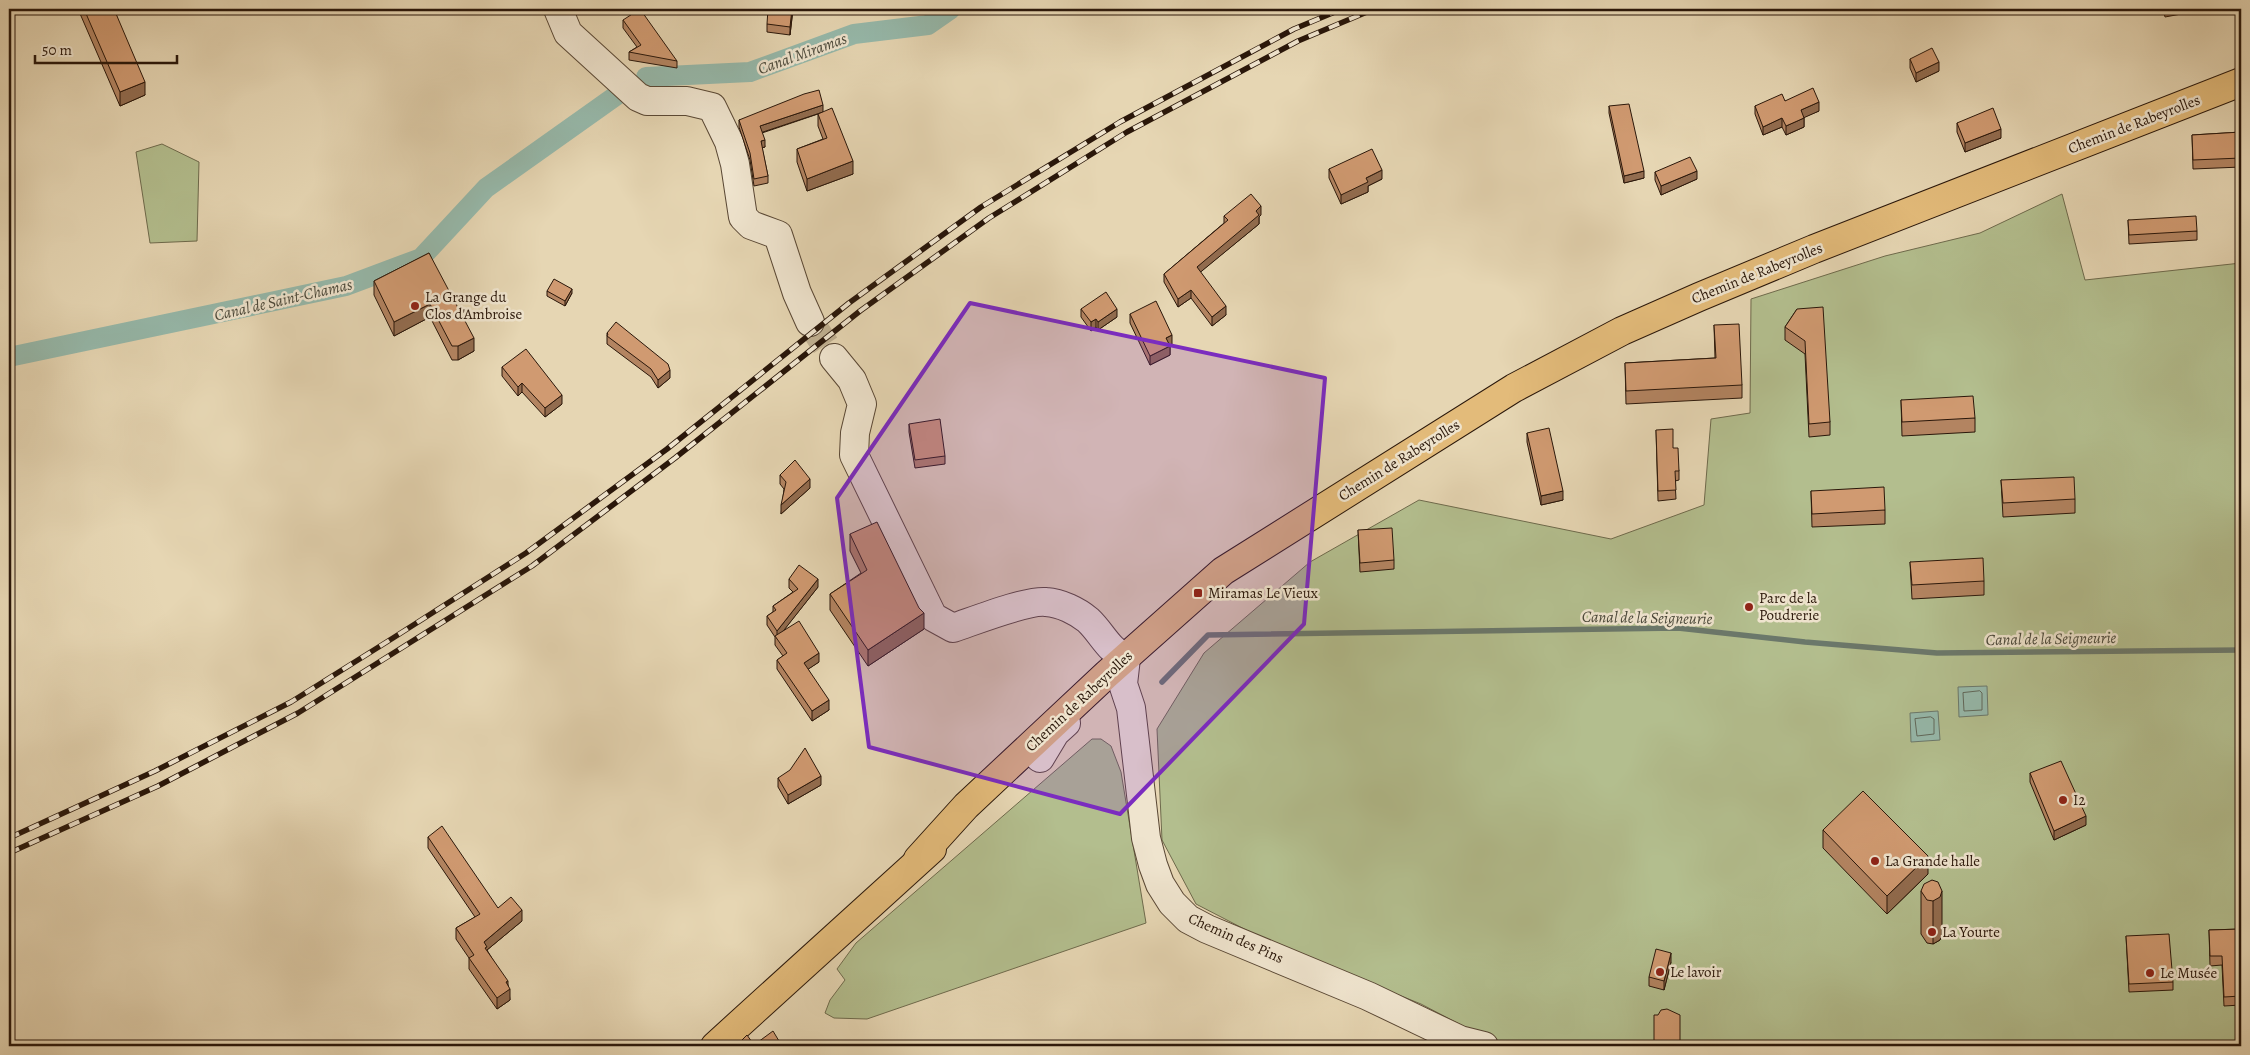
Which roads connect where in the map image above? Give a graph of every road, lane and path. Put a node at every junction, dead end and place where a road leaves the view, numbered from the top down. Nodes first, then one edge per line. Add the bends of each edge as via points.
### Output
1 (558, 9) edge
2 (2241, 82) edge
3 (810, 322) tunnel mouth
4 (834, 358) tunnel mouth
5 (1301, 522) junction
6 (1127, 674) junction
7 (918, 859) junction
8 (715, 1046) edge
9 (1484, 1046) edge

1 - 3 street via 568,33 638,97 647,101 687,101 712,107 729,142 743,217 751,225 778,235
2 - 5 main road, Chemin de Rabeyrolles via 1814,249 1622,331 1514,388
4 - 6 street via 852,380 862,404 854,455 932,617 953,628 1016,607 1045,602 1072,610 1085,618 1115,653
5 - 6 main road, Chemin de Rabeyrolles
5 - 6 main road, Chemin de Rabeyrolles via 1223,570
6 - 7 main road, Chemin de Rabeyrolles via 1040,758 974,816
6 - 7 main road, Chemin de Rabeyrolles via 966,806
6 - 9 street, Chemin des Pins via 1146,838 1152,865 1172,903 1188,919 1368,996 1460,1040
7 - 8 main road, Chemin de Rabeyrolles

